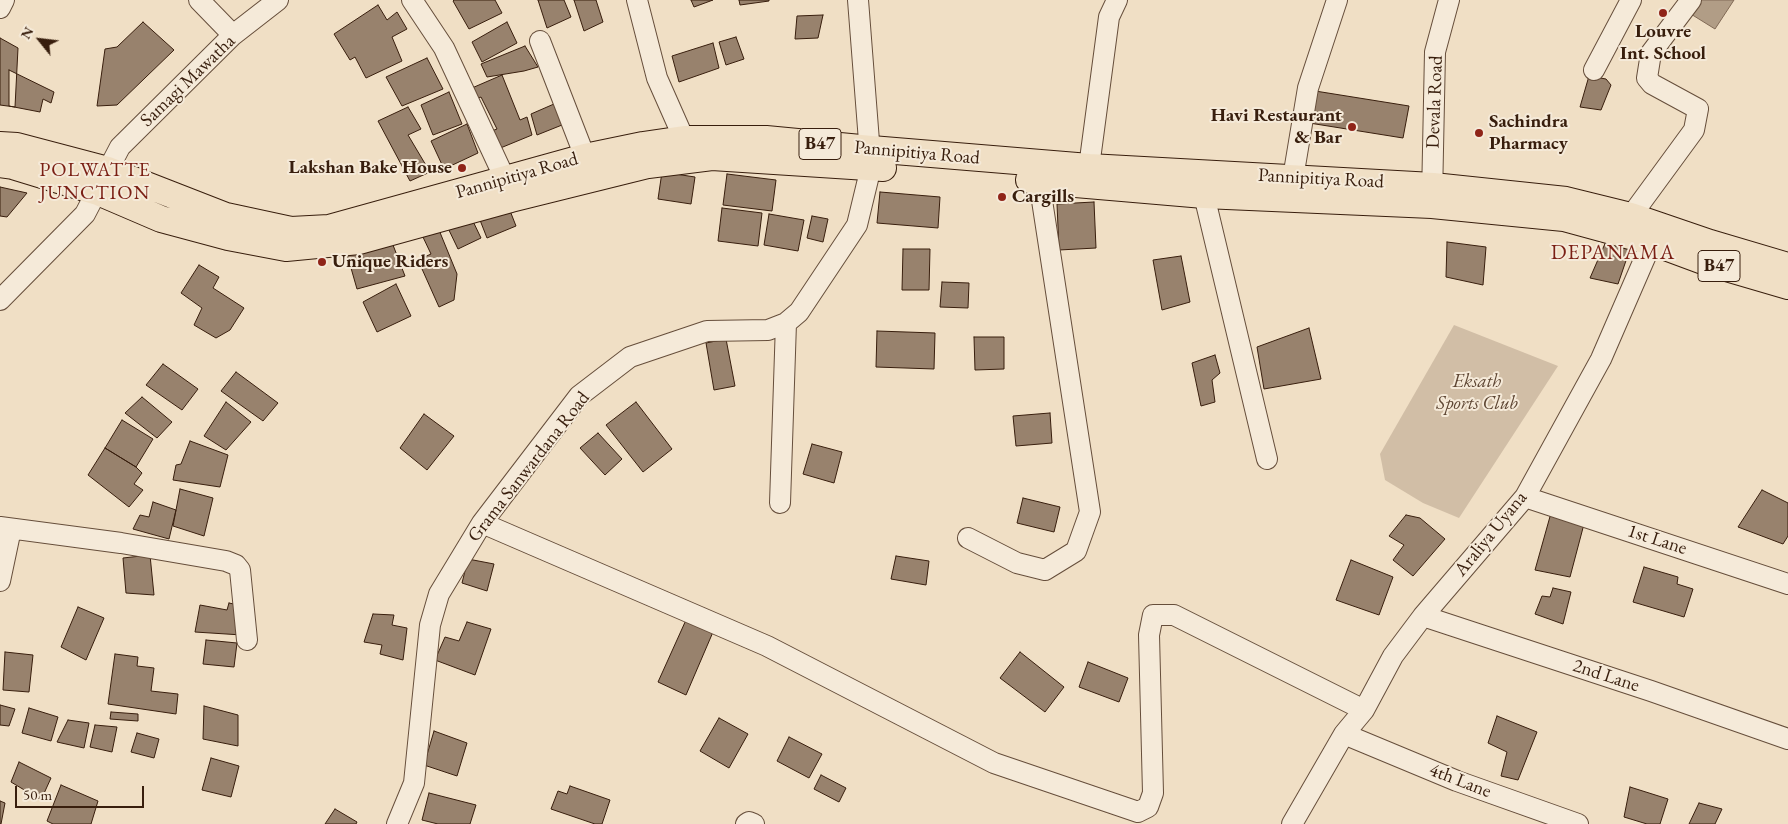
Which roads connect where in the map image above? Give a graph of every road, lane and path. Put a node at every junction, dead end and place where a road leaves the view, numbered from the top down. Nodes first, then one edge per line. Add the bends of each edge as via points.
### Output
1 (4, 0) edge
2 (199, 0) edge
3 (278, 0) edge
4 (412, 0) edge
5 (637, 0) edge
6 (858, 0) edge
7 (1117, 0) edge
8 (1337, 0) edge
9 (1449, 0) edge
10 (1631, 0) edge
11 (1691, 0) edge
12 (0, 8) edge
13 (232, 35) junction
14 (540, 41) dead end
15 (1594, 70) dead end
16 (684, 139) junction
17 (0, 145) edge
18 (585, 157) junction
19 (871, 158) junction
20 (0, 164) edge
21 (1089, 167) junction
22 (1294, 178) junction
23 (505, 179) junction
24 (103, 181) junction
25 (1039, 181) junction
26 (1204, 195) junction
27 (1432, 196) junction
28 (1631, 216) junction
29 (1655, 234) junction
30 (1788, 266) edge
31 (1788, 286) edge
32 (0, 300) edge
33 (786, 323) junction
34 (1267, 459) dead end
35 (1525, 496) junction
36 (780, 503) dead end
37 (482, 523) junction
38 (5, 528) edge
39 (968, 538) dead end
40 (0, 581) edge
41 (1788, 584) edge
42 (1423, 616) junction
43 (248, 640) dead end
44 (1364, 710) junction
45 (1344, 734) junction
46 (1788, 739) edge
47 (397, 824) edge
48 (746, 824) edge
49 (754, 824) edge
50 (1292, 824) edge
51 (1578, 824) edge

1 - 12 street
2 - 13 street
3 - 13 street, Samagi Mawatha
4 - 23 street via 444,48
5 - 16 street via 657,78
6 - 19 street, Grama Sanwardana Road
7 - 21 street via 1109,17
8 - 22 street via 1306,95
9 - 27 street, Devala Road via 1435,52
10 - 15 street
11 - 28 street via 1651,53 1647,78 1652,84 1698,109 1694,130
13 - 24 street, Samagi Mawatha via 120,148
14 - 18 street
16 - 18 main road, Pannipitiya Road / B47
16 - 19 main road, Pannipitiya Road / B47 via 766,139
17 - 24 main road, Pannipitiya Road / B47 via 17,146
18 - 23 main road, Pannipitiya Road / B47
19 - 21 main road, Pannipitiya Road / B47
19 - 24 main road, Pannipitiya Road / B47 via 712,157 648,165 359,241 286,248 161,219
19 - 25 main road, Pannipitiya Road / B47
19 - 33 street, Grama Sanwardana Road via 857,225 799,312
20 - 24 main road, Pannipitiya Road / B47
21 - 22 main road, Pannipitiya Road / B47
22 - 27 main road, Pannipitiya Road / B47
23 - 24 main road, Pannipitiya Road / B47 via 329,228 291,230 226,216
24 - 32 street, Samagi Mawatha via 86,214
25 - 26 main road, Pannipitiya Road / B47
25 - 39 street via 1090,512 1076,551 1045,570 1017,562
26 - 27 main road, Pannipitiya Road / B47
26 - 34 street
27 - 28 main road, Pannipitiya Road / B47 via 1566,200
27 - 29 main road, Pannipitiya Road / B47
28 - 29 main road, Pannipitiya Road / B47
29 - 30 main road, Pannipitiya Road / B47 via 1710,243
29 - 31 main road, Pannipitiya Road / B47 via 1706,262
29 - 35 street, Araliya Uyana via 1601,359
33 - 36 street
33 - 37 street, Grama Sanwardana Road via 768,330 706,331 630,357 579,396
35 - 41 street, 1st Lane
35 - 42 street, Araliya Uyana
37 - 44 street via 767,646 994,763 1138,812 1148,807 1153,792 1149,635 1153,615 1174,615
37 - 47 street, Grama Sanwardana Road via 439,594 430,626 414,783
38 - 40 street
38 - 43 street via 121,543 236,565 240,570
42 - 44 street, Araliya Uyana via 1393,656
42 - 46 street, 2nd Lane
44 - 45 street, Araliya Uyana
45 - 50 street, Araliya Uyana
45 - 51 street, 4th Lane via 1457,781
48 - 49 street

